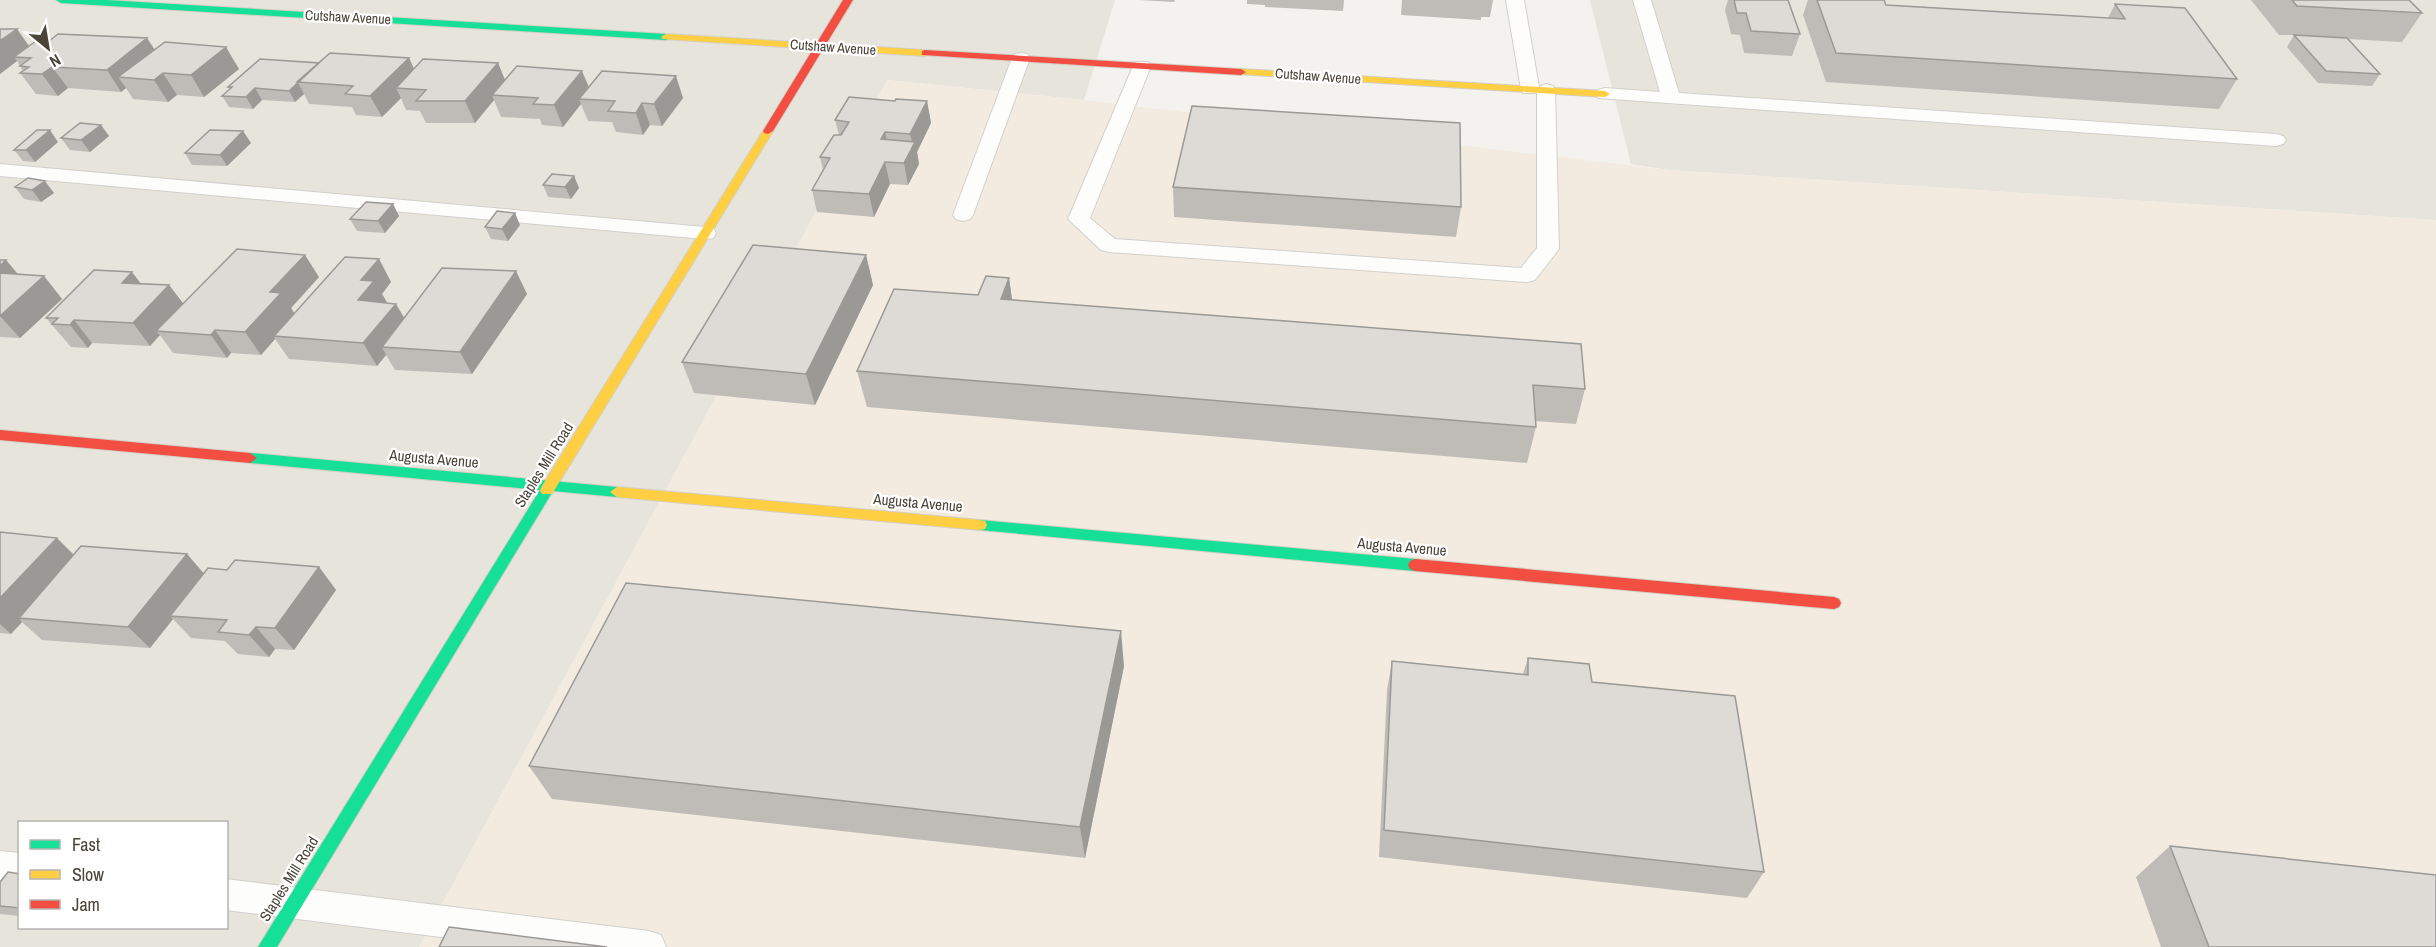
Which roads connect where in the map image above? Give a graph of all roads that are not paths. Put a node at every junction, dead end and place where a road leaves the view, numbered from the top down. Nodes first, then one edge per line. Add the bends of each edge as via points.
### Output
1 (61, 0) edge
2 (848, 0) edge
3 (1515, 0) edge
4 (1642, 0) edge
5 (818, 46) junction
6 (1021, 58) junction
7 (1142, 66) junction
8 (1538, 90) junction
9 (1605, 94) joint
10 (1671, 98) junction
11 (2276, 140) dead end
12 (0, 170) edge
13 (963, 215) dead end
14 (705, 233) junction
15 (0, 435) edge
16 (550, 486) junction
17 (1834, 603) dead end
18 (0, 866) edge
19 (18, 868) edge
20 (228, 894) edge
21 (294, 903) junction
22 (267, 947) edge
23 (649, 947) edge

1 - 5 street, Cutshaw Avenue
2 - 5 street, Staples Mill Road
3 - 8 lane
4 - 10 lane
5 - 6 street, Cutshaw Avenue
5 - 14 street, Staples Mill Road
6 - 7 street, Cutshaw Avenue
6 - 13 lane
7 - 8 street, Cutshaw Avenue
7 - 8 lane via 1079,219 1109,245 1527,276 1548,249
8 - 9 street, Cutshaw Avenue
9 - 10 lane
10 - 11 lane
12 - 14 lane
14 - 16 street, Staples Mill Road
15 - 16 street, Augusta Avenue
16 - 17 street, Augusta Avenue
16 - 21 street, Staples Mill Road
18 - 19 lane
20 - 21 lane
21 - 22 street, Staples Mill Road
21 - 23 lane

